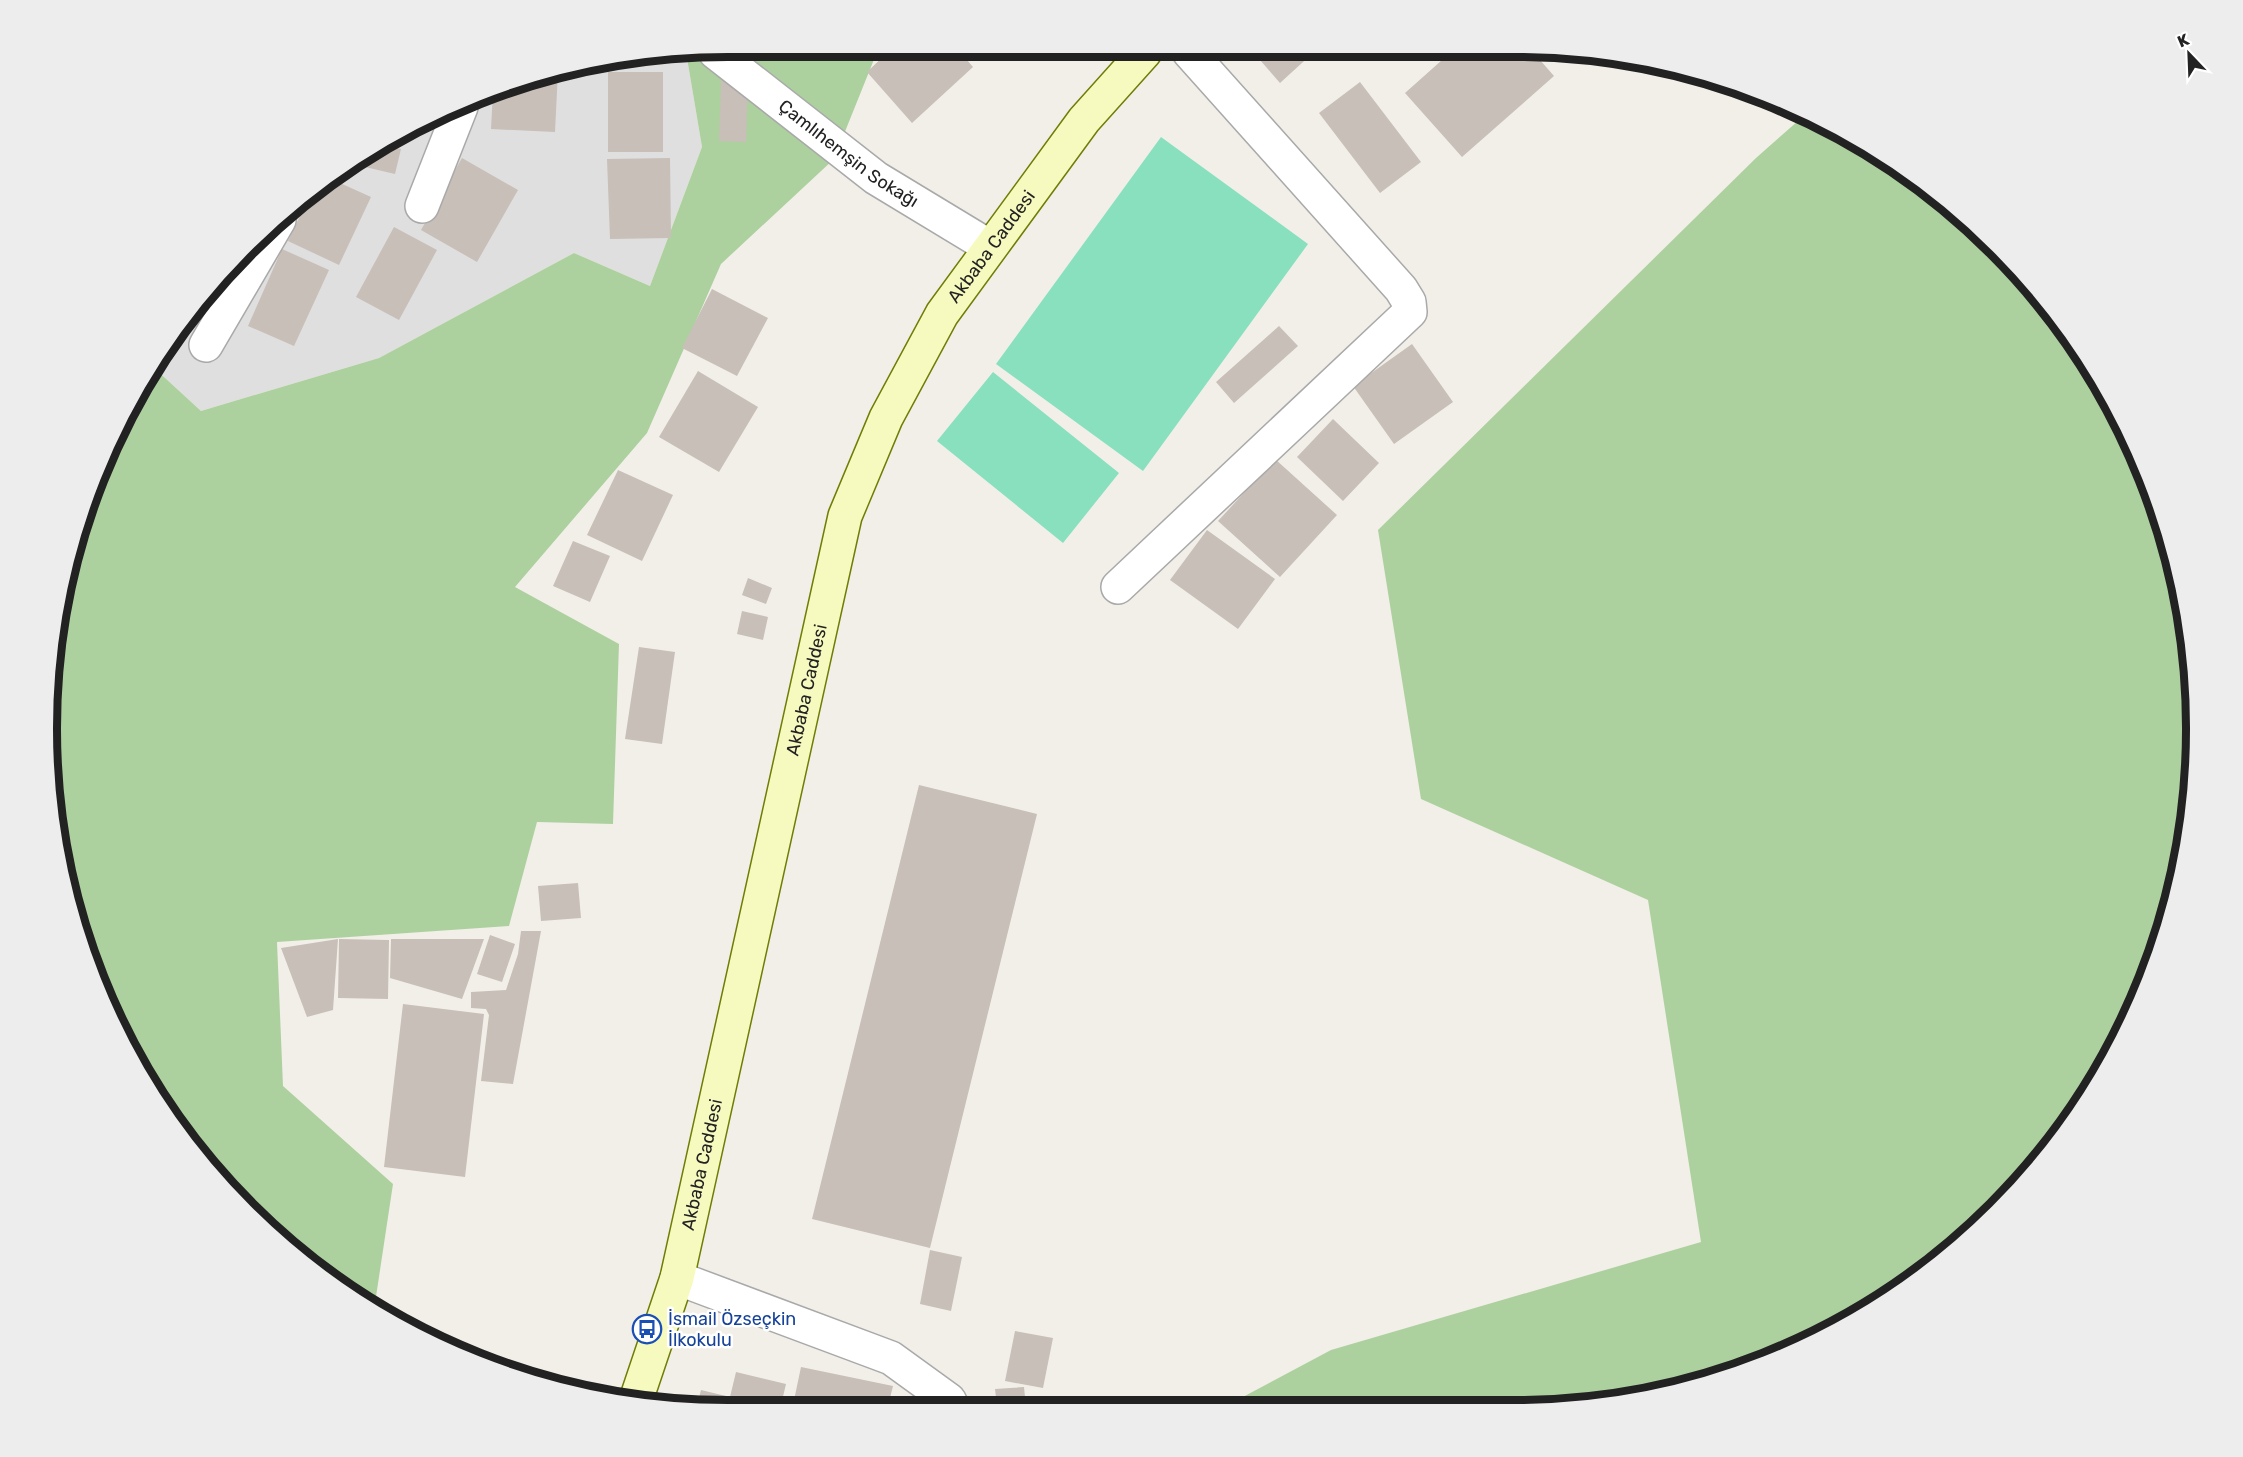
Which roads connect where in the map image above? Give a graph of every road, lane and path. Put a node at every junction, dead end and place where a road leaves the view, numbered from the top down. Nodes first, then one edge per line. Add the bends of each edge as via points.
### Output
1 (721, 57) edge
2 (1141, 57) edge
3 (1193, 57) edge
4 (458, 114) edge
5 (422, 206) dead end
6 (265, 243) edge
7 (990, 247) junction
8 (206, 345) dead end
9 (1118, 587) dead end
10 (677, 1278) junction
11 (638, 1394) edge
12 (949, 1400) edge

1 - 7 street, Çamlıhemşin Sokağı via 876,178
2 - 7 main road, Akbaba Caddesi via 1084,120
3 - 9 street via 1401,289 1410,312
4 - 5 street
6 - 8 street
7 - 10 main road, Akbaba Caddesi via 942,314 891,407 845,516
10 - 11 main road, Akbaba Caddesi
10 - 12 street via 891,1358

